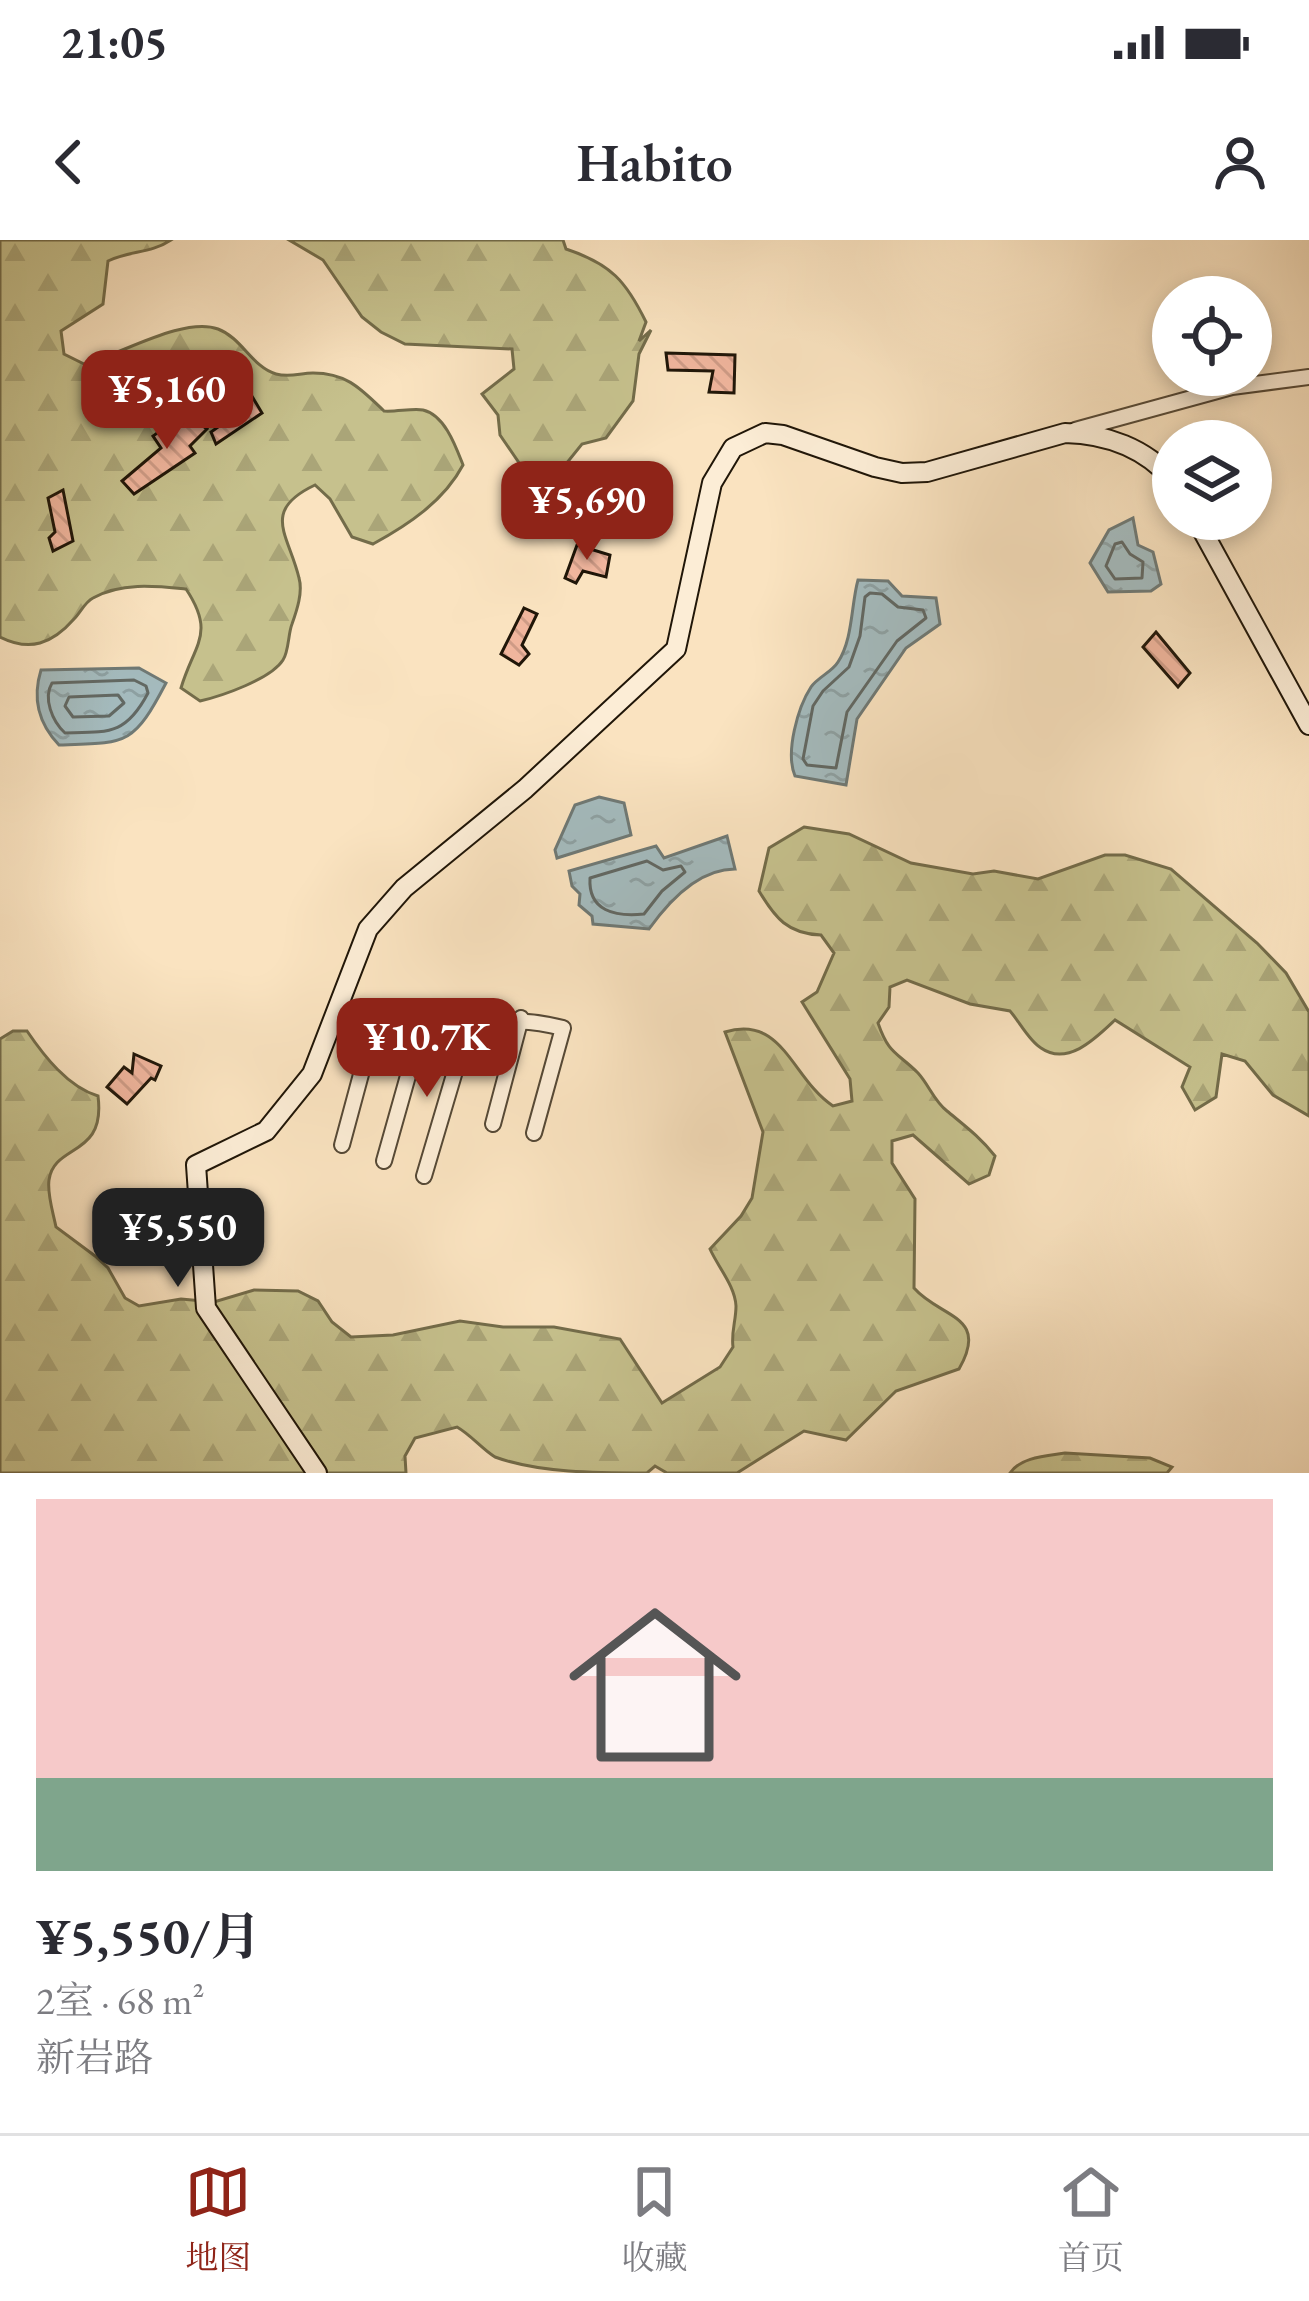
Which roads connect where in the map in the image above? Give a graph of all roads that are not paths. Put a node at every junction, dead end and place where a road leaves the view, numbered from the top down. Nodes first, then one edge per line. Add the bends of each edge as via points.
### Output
1 (1309, 377) edge
2 (1065, 433) junction
3 (1152, 460) edge
4 (1208, 540) edge
5 (1309, 724) edge
6 (334, 1017) junction
7 (521, 1018) junction
8 (469, 1024) junction
9 (374, 1026) junction
10 (422, 1026) junction
11 (493, 1124) dead end
12 (534, 1133) dead end
13 (342, 1145) dead end
14 (384, 1161) dead end
15 (424, 1176) dead end
16 (317, 1473) edge

1 - 2 street via 1232,387
2 - 3 street via 1123,444
2 - 6 street via 927,472 875,466 783,435 765,433 734,448 712,483 676,649 404,888 368,928
4 - 5 street
6 - 9 street
6 - 16 street via 312,1073 266,1131 196,1165 206,1308
7 - 8 street
7 - 11 street
7 - 12 street via 563,1028
8 - 10 street
8 - 15 street
9 - 10 street
9 - 13 street
10 - 14 street

